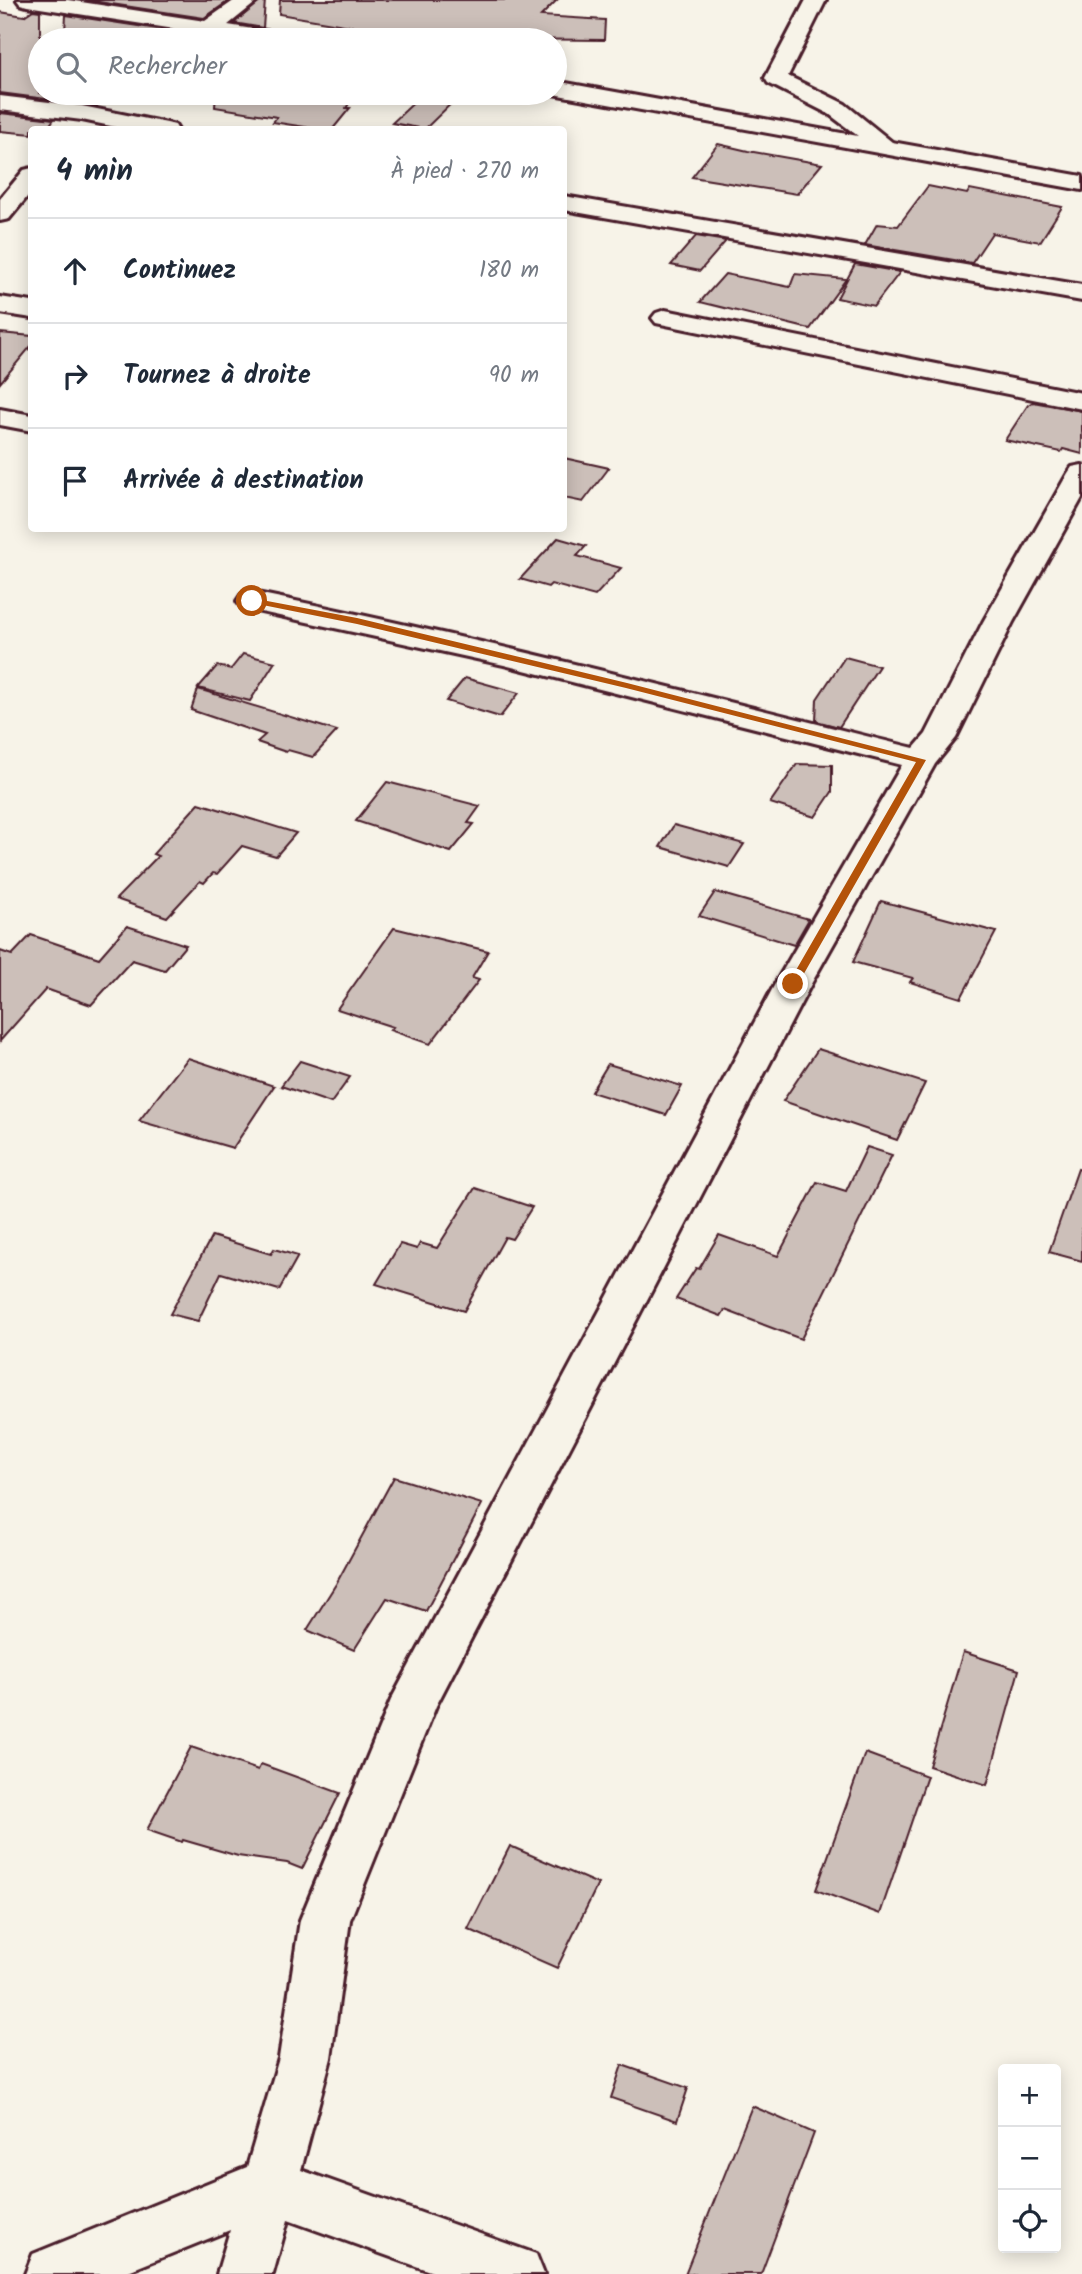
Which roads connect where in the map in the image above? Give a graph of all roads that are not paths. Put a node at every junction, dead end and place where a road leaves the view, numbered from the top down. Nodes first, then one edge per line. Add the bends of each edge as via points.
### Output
1 (27, 0) edge
2 (248, 0) edge
3 (816, 0) edge
4 (165, 20) junction
5 (211, 27) junction
6 (158, 28) edge
7 (217, 28) edge
8 (567, 90) edge
9 (0, 103) edge
10 (89, 105) edge
11 (75, 121) edge
12 (126, 126) edge
13 (886, 146) junction
14 (28, 180) edge
15 (1082, 183) edge
16 (12, 200) edge
17 (567, 205) edge
18 (1082, 293) edge
19 (0, 305) edge
20 (28, 309) edge
21 (665, 318) dead end
22 (1082, 401) edge
23 (0, 417) edge
24 (28, 422) edge
25 (1082, 473) edge
26 (252, 601) dead end
27 (921, 760) junction
28 (270, 2186) junction
29 (53, 2274) edge
30 (245, 2274) edge
31 (516, 2274) edge

1 - 4 street
2 - 5 street
3 - 13 street via 776,78 837,109
4 - 5 street
4 - 6 street
5 - 7 street
8 - 13 street
9 - 11 street
10 - 11 street
11 - 12 street
13 - 15 street
14 - 16 street
17 - 18 street
19 - 20 street
21 - 22 street
23 - 24 street
25 - 27 street via 998,622 940,738
26 - 27 street via 357,621
27 - 28 street via 793,984 415,1700 326,1920 305,2058
28 - 29 street
28 - 30 street
28 - 31 street

